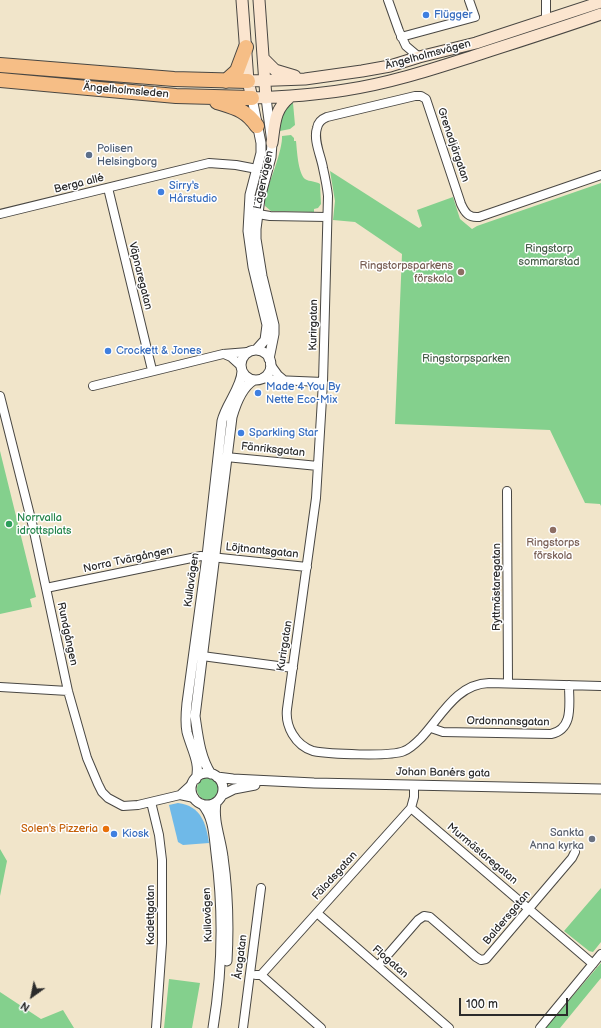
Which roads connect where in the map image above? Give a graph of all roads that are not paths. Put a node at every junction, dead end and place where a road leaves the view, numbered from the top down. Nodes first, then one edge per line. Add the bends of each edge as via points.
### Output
1 (242, 0) edge
2 (259, 0) edge
3 (388, 0) edge
4 (469, 0) edge
5 (601, 2) edge
6 (546, 4) edge
7 (601, 14) edge
8 (546, 21) junction
9 (401, 37) junction
10 (246, 47) junction
11 (419, 57) junction
12 (264, 59) junction
13 (0, 65) edge
14 (305, 78) junction
15 (0, 80) edge
16 (226, 81) junction
17 (248, 81) junction
18 (265, 81) junction
19 (196, 96) junction
20 (290, 97) junction
21 (252, 98) junction
22 (266, 98) junction
23 (257, 126) junction
24 (272, 143) junction
25 (257, 169) junction
26 (601, 175) edge
27 (108, 188) junction
28 (252, 213) junction
29 (0, 214) edge
30 (328, 217) junction
31 (252, 351) junction
32 (223, 354) junction
33 (270, 362) junction
34 (241, 368) junction
35 (152, 370) junction
36 (259, 379) junction
37 (284, 380) junction
38 (323, 382) junction
39 (93, 386) dead end
40 (241, 387) junction
41 (0, 396) edge
42 (226, 457) junction
43 (318, 466) junction
44 (507, 491) dead end
45 (211, 556) junction
46 (307, 567) junction
47 (46, 588) junction
48 (202, 656) junction
49 (293, 668) junction
50 (508, 683) junction
51 (569, 685) junction
52 (601, 686) edge
53 (0, 687) edge
54 (68, 691) junction
55 (430, 728) junction
56 (214, 775) junction
57 (194, 781) junction
58 (285, 782) junction
59 (414, 785) junction
60 (601, 789) edge
61 (180, 795) junction
62 (222, 795) junction
63 (194, 798) junction
64 (151, 802) junction
65 (216, 803) junction
66 (202, 804) junction
67 (410, 808) junction
68 (574, 852) dead end
69 (261, 888) dead end
70 (529, 909) junction
71 (317, 913) junction
72 (601, 954) edge
73 (593, 964) junction
74 (378, 966) junction
75 (250, 975) junction
76 (260, 975) junction
77 (156, 1028) edge
78 (213, 1028) edge
79 (218, 1028) edge
80 (243, 1028) edge
81 (321, 1028) edge
82 (449, 1028) edge
83 (540, 1028) edge

1 - 10 main road, Lägervägen
2 - 12 main road, Lägervägen
3 - 9 street
4 - 9 street via 475,17
5 - 8 main road, Ängelholmsvägen
6 - 8 street
7 - 20 main road, Ängelholmsvägen via 409,76 346,90
8 - 11 main road, Ängelholmsvägen via 476,43
9 - 11 street via 406,46
10 - 16 highway via 237,71
10 - 17 main road, Lägervägen
11 - 14 main road, Ängelholmsvägen via 390,66
12 - 14 main road via 275,70
12 - 18 main road, Lägervägen
13 - 16 highway, Ängelholmsleden
14 - 18 main road, Ängelholmsvägen
15 - 19 highway, Ängelholmsleden
16 - 17 highway, Ängelholmsleden
17 - 18 main road, Ängelholmsvägen
17 - 21 main road, Lägervägen
18 - 22 main road, Lägervägen
19 - 21 highway, Ängelholmsleden
19 - 23 highway via 238,108
20 - 22 main road, Ängelholmsvägen
20 - 24 main road via 277,111
21 - 22 main road, Ängelholmsvägen
21 - 23 street, Lägervägen
22 - 24 street, Lägervägen
23 - 25 street, Lägervägen via 261,143
24 - 28 street, Lägervägen via 271,157
25 - 27 street, Berga allé via 209,163
25 - 28 street, Lägervägen via 250,196
26 - 30 street, Grenadjärgatan via 479,217 470,216 464,212 426,99 416,96 323,118 319,123 316,140 328,196
27 - 29 street, Berga allé
27 - 35 street, Väpnaregatan
28 - 30 street via 270,216
28 - 31 street, Lägervägen via 248,231 253,267 267,325 265,340
28 - 33 street, Lägervägen via 262,276 274,325
30 - 38 street, Kurirgatan
31 - 32 street
31 - 33 street via 263,353
31 - 34 street via 244,356
32 - 34 street via 231,357
32 - 35 street
33 - 36 street via 269,372
33 - 37 street
34 - 36 street via 247,377
34 - 40 street
35 - 39 street
36 - 37 street
36 - 40 street
37 - 38 street
38 - 43 street, Kurirgatan
40 - 42 street, Kullavägen via 232,417
40 - 45 street, Kullavägen via 227,406 222,421
41 - 47 street, Rundgången
42 - 43 street, Fänriksgatan
42 - 45 street, Kullavägen
43 - 46 street, Kurirgatan
44 - 50 street, Ryttmästaregatan
45 - 46 street, Löjtnantsgatan
45 - 47 street, Norra Tvärgången
45 - 48 street, Kullavägen
45 - 57 street, Kullavägen via 185,719 198,765
46 - 49 street, Kurirgatan
47 - 54 street, Rundgången
48 - 49 street
48 - 56 street, Kullavägen via 195,716 204,764
49 - 55 street, Kurirgatan via 286,720 296,738 310,750 357,754 397,753 415,744
50 - 51 street, Kurirgatan
50 - 55 street, Kurirgatan via 483,683 465,690 453,700
51 - 52 street, Kurirgatan
51 - 55 street, Ordonnansgatan via 568,721 564,728 551,734 443,732
53 - 54 street
54 - 64 street, Rundgången via 87,758 102,792 123,806
56 - 57 street via 203,774
56 - 58 street, Johan Banérs gata via 233,779
56 - 62 street via 222,782
57 - 61 street, Rundgången
57 - 63 street
58 - 59 street, Johan Banérs gata
58 - 62 street, Johan Banérs gata via 244,786
59 - 60 street, Johan Banérs gata
59 - 67 street, Fäladsgatan via 414,797
61 - 63 street, Rundgången
61 - 64 street, Rundgången
62 - 65 street
63 - 66 street
64 - 77 street, Kadettgatan via 162,860 162,943
65 - 66 street
65 - 79 street, Kullavägen via 215,817 223,856 229,921 225,981
66 - 78 street, Kullavägen via 210,817 221,896 220,974
67 - 70 street, Murmästaregatan
67 - 71 street, Fäladsgatan
68 - 70 street, Baldersgatan via 572,858
69 - 75 street, Åragatan
70 - 73 street, Murmästaregatan
70 - 74 street, Baldersgatan via 486,960 476,957 430,917 424,916
71 - 74 street, Flogatan
71 - 76 street, Fäladsgatan
72 - 73 street
73 - 83 street
74 - 82 street, Flogatan
75 - 76 street
75 - 80 street, Åragatan
76 - 81 street

